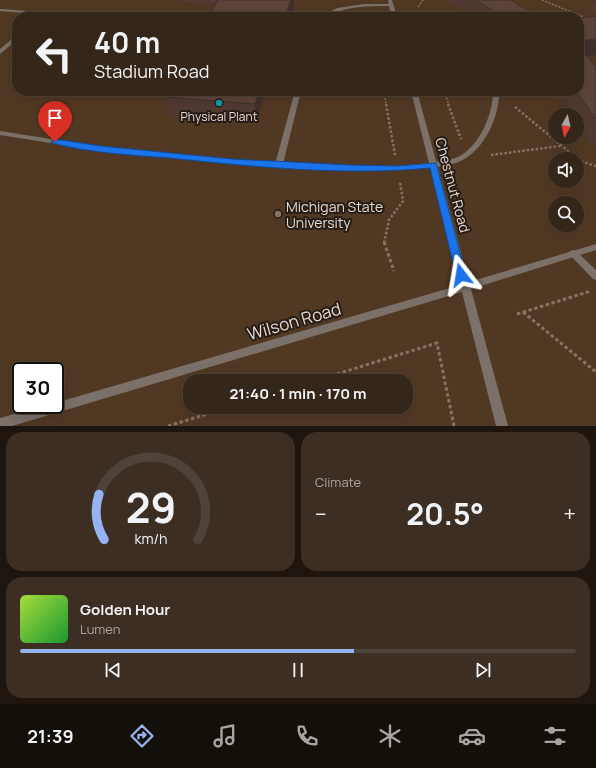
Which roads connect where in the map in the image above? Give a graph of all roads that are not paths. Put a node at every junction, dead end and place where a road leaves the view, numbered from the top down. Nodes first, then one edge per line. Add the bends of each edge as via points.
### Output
1 (390, 2) edge
2 (353, 3) edge
3 (0, 10) edge
4 (16, 12) edge
5 (333, 12) edge
6 (393, 12) edge
7 (12, 41) edge
8 (0, 52) edge
9 (297, 96) edge
10 (415, 96) edge
11 (496, 96) edge
12 (0, 133) edge
13 (279, 164) junction
14 (433, 165) junction
15 (596, 247) edge
16 (573, 252) junction
17 (596, 276) edge
18 (464, 287) junction
19 (0, 424) edge
20 (502, 426) edge

1 - 2 street
1 - 6 street
2 - 5 street
3 - 4 street
7 - 8 street
9 - 13 street
10 - 14 street, Chestnut Road
11 - 14 street via 492,118 467,155 455,161
12 - 13 street via 117,151
13 - 14 street via 397,168
14 - 18 street, Chestnut Road
15 - 16 street, Wilson Road
16 - 17 street
16 - 18 street, Wilson Road
18 - 19 street, Wilson Road
18 - 20 street, Chestnut Road

